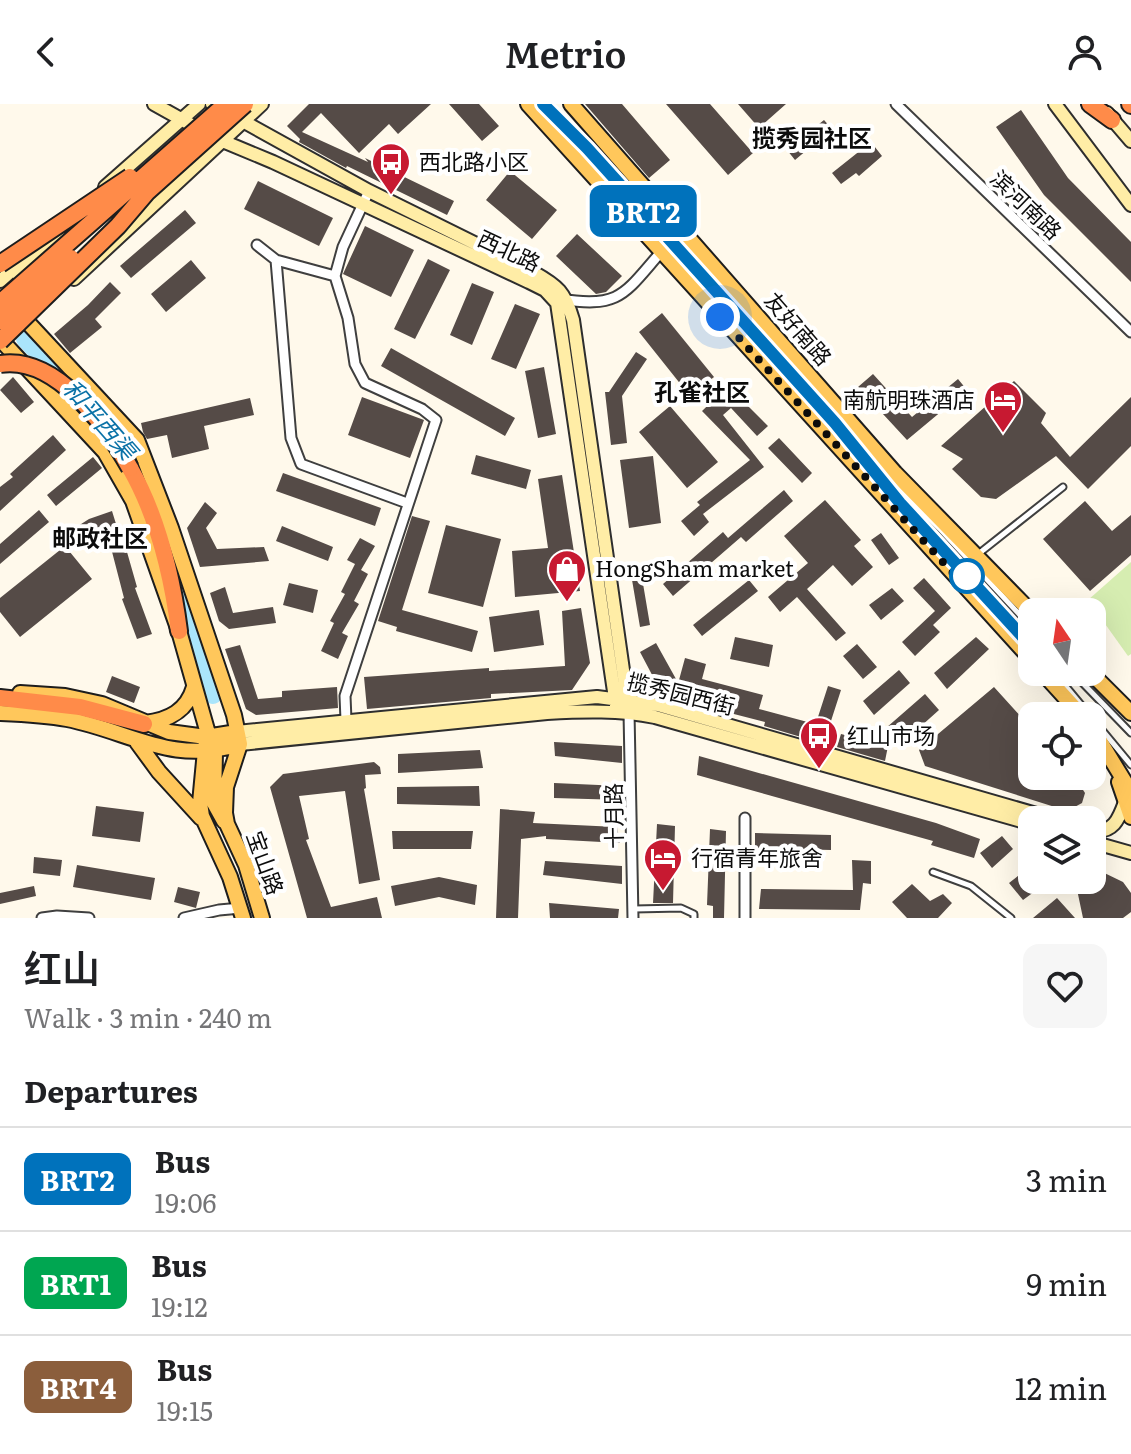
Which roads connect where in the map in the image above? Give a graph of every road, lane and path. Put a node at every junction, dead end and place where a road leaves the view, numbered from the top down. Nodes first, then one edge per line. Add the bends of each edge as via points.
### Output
1 (154, 104) edge
2 (199, 104) edge
3 (213, 104) edge
4 (260, 104) edge
5 (528, 104) edge
6 (543, 104) edge
7 (571, 104) edge
8 (896, 104) edge
9 (1055, 104) edge
10 (1090, 104) edge
11 (1101, 104) edge
12 (237, 112) edge
13 (1112, 120) junction
14 (186, 122) junction
15 (219, 139) junction
16 (1131, 141) edge
17 (172, 150) junction
18 (369, 191) junction
19 (147, 192) junction
20 (362, 205) junction
21 (1131, 205) edge
22 (257, 245) dead end
23 (661, 252) junction
24 (276, 260) junction
25 (0, 264) edge
26 (335, 276) junction
27 (0, 281) edge
28 (0, 294) edge
29 (551, 297) junction
30 (567, 300) junction
31 (0, 303) edge
32 (22, 315) junction
33 (0, 321) edge
34 (1131, 332) edge
35 (0, 339) edge
36 (0, 364) edge
37 (855, 446) junction
38 (1063, 487) dead end
39 (407, 503) junction
40 (977, 556) junction
41 (1018, 598) edge
42 (1018, 613) edge
43 (179, 631) junction
44 (1018, 632) edge
45 (1018, 645) edge
46 (195, 686) junction
47 (1055, 686) edge
48 (1066, 686) edge
49 (1086, 686) edge
50 (1104, 686) edge
51 (0, 691) edge
52 (0, 698) edge
53 (1069, 702) edge
54 (622, 705) junction
55 (1131, 713) edge
56 (6, 714) edge
57 (346, 720) junction
58 (144, 724) junction
59 (1131, 733) edge
60 (239, 738) junction
61 (137, 742) junction
62 (208, 747) junction
63 (1106, 750) edge
64 (1131, 765) edge
65 (1129, 804) edge
66 (1018, 809) edge
67 (745, 818) dead end
68 (1018, 820) edge
69 (227, 824) junction
70 (206, 825) junction
71 (1106, 830) edge
72 (1106, 846) edge
73 (1131, 853) edge
74 (933, 872) dead end
75 (242, 913) edge
76 (634, 913) edge
77 (42, 918) edge
78 (89, 918) edge
79 (184, 918) edge
80 (262, 918) edge
81 (694, 918) edge
82 (745, 918) edge
83 (1011, 918) edge

1 - 14 main road, 西北路
2 - 14 main road
3 - 12 main road, 西北路
3 - 14 main road
4 - 12 main road
5 - 23 main road
6 - 37 lane
7 - 40 main road, 友好南路 via 895,473
8 - 34 street, 滨河南路
9 - 21 main road
10 - 13 highway
11 - 13 main road
12 - 15 main road
12 - 17 highway, bridge
12 - 18 main road, 西北路
12 - 19 highway, bridge
13 - 16 main road
14 - 15 main road, 西北路
14 - 27 main road
14 - 28 main road
15 - 20 main road, 西北路
15 - 32 main road via 116,242
17 - 25 highway, bridge
17 - 31 highway, bridge
18 - 20 street
18 - 30 main road, 西北路 via 533,272 556,285
19 - 33 highway, bridge
19 - 35 highway, bridge
20 - 26 street
20 - 29 main road, 西北路
22 - 24 street
23 - 30 street via 615,300
23 - 45 main road
24 - 26 street
24 - 39 street via 291,438 301,464
26 - 39 street via 355,364 365,383 436,420
28 - 32 main road
29 - 30 street
29 - 54 main road, 西北路 via 561,325
30 - 54 main road
32 - 35 main road
32 - 60 main road via 137,440 228,693
35 - 43 main road via 120,475
36 - 43 highway, bridge via 24,364 53,376 111,436 147,503 174,591
37 - 42 lane
37 - 44 lane
38 - 40 lane
39 - 57 street via 345,696
40 - 41 main road, 友好南路
43 - 46 main road
46 - 58 main road via 190,701 176,714
46 - 62 main road
47 - 53 main road
48 - 64 lane
49 - 59 lane
50 - 55 main road
51 - 58 main road via 102,704
52 - 58 highway via 80,707
54 - 57 main road, 揽秀园西街 via 597,697
54 - 60 main road, 揽秀园西街
54 - 66 main road, 揽秀园西街 via 658,705
54 - 68 main road, 揽秀园西街
54 - 76 street, 十月路
56 - 61 main road via 68,719
57 - 60 main road, 揽秀园西街
58 - 62 main road
60 - 62 main road
60 - 69 main road via 224,799
61 - 62 main road via 160,749
61 - 70 main road
62 - 69 main road, 宝山路 via 214,803
62 - 70 main road via 200,803
63 - 65 main road
65 - 71 main road
67 - 82 street
69 - 80 main road, 宝山路
70 - 75 main road, 宝山路
72 - 73 main road
74 - 83 lane via 971,886
75 - 79 street via 219,910
76 - 81 lane via 681,908
77 - 78 street

